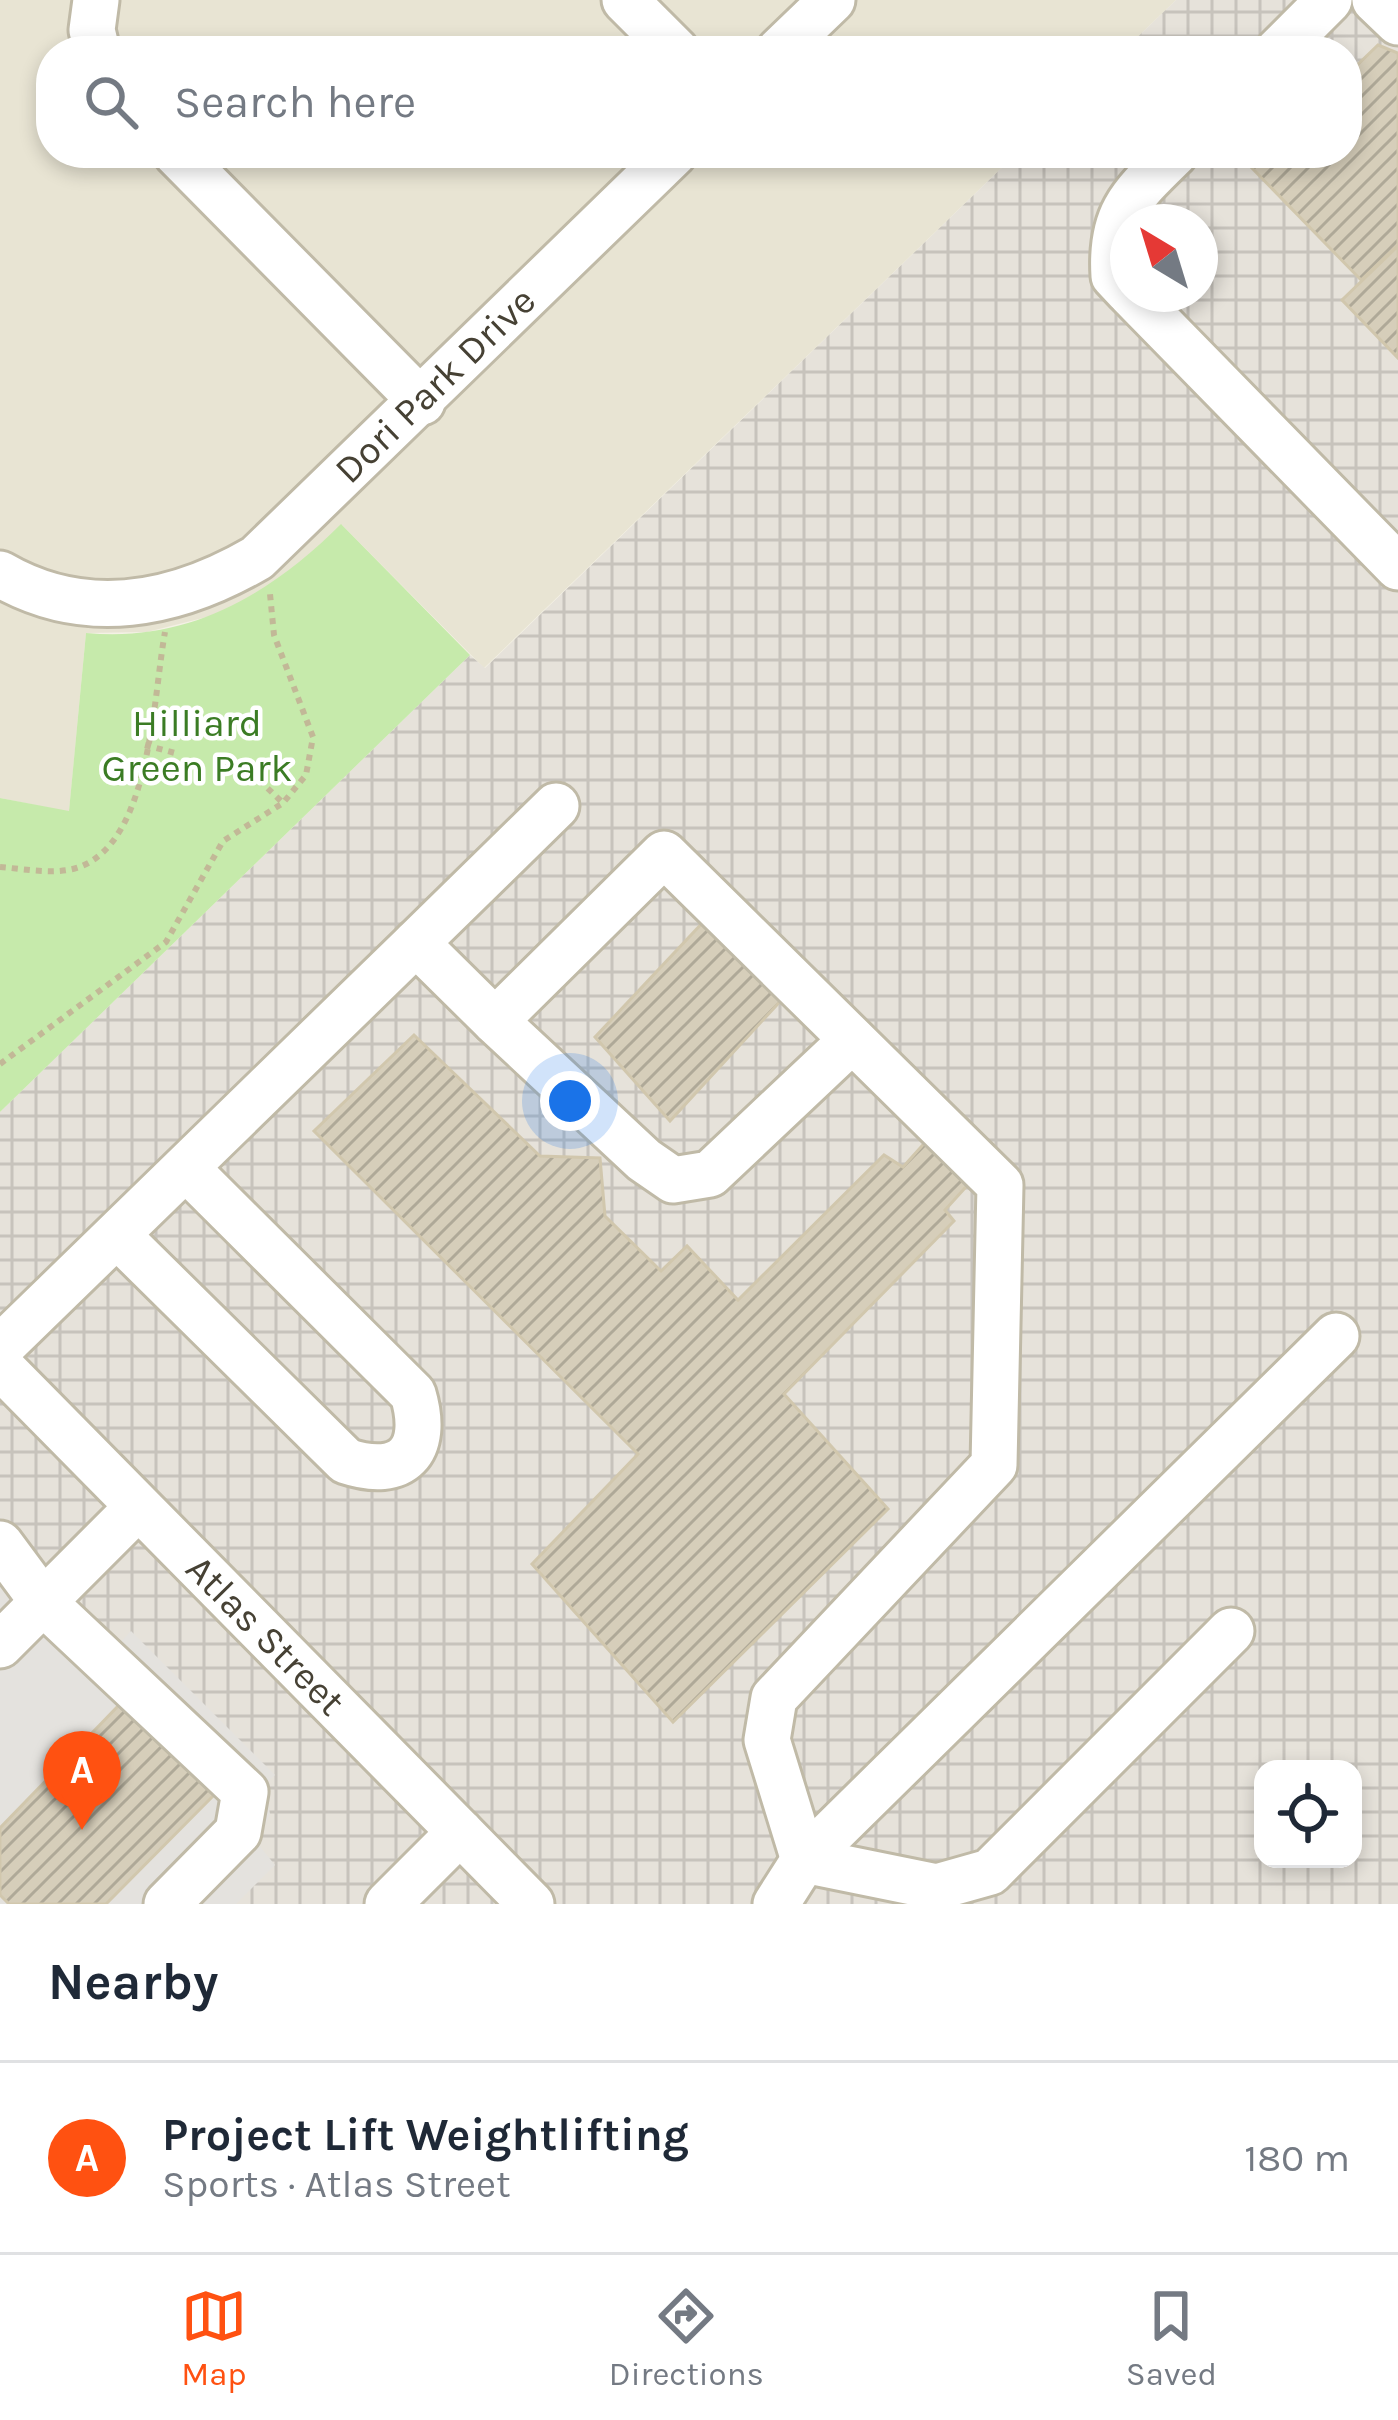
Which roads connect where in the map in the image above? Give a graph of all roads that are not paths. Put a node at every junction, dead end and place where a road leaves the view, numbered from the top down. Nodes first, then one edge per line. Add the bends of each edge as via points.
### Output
1 (626, 0) edge
2 (832, 0) edge
3 (1329, 0) edge
4 (1376, 0) edge
5 (1398, 22) edge
6 (661, 36) edge
7 (795, 36) edge
8 (1293, 36) edge
9 (191, 168) edge
10 (659, 168) edge
11 (1160, 168) edge
12 (1125, 204) edge
13 (1149, 312) edge
14 (422, 402) junction
15 (1398, 567) edge
16 (0, 574) edge
17 (556, 806) dead end
18 (416, 943) junction
19 (495, 1021) junction
20 (853, 1040) junction
21 (186, 1168) junction
22 (117, 1234) junction
23 (1336, 1336) dead end
24 (0, 1348) edge
25 (0, 1366) edge
26 (138, 1507) junction
27 (0, 1544) edge
28 (44, 1601) junction
29 (1231, 1631) dead end
30 (0, 1645) edge
31 (460, 1832) junction
32 (804, 1860) junction
33 (167, 1904) edge
34 (388, 1904) edge
35 (531, 1904) edge
36 (776, 1904) edge

1 - 6 street
2 - 7 street
3 - 8 street
4 - 5 street
9 - 14 street
10 - 14 street, Dori Park Drive
11 - 12 street
13 - 15 street
14 - 16 street, Dori Park Drive via 291,531 175,612 69,601
17 - 18 street
18 - 19 street
18 - 21 street
19 - 20 street via 673,1180 710,1174
19 - 20 street via 664,854
20 - 32 street via 1000,1185 994,1465 774,1698 767,1740
21 - 22 street
21 - 22 street via 413,1394 421,1421 416,1446 395,1465 374,1470 346,1461
22 - 24 street
23 - 32 street
25 - 26 street, Atlas Street
26 - 28 street
26 - 31 street, Atlas Street
27 - 28 street
28 - 30 street
28 - 33 street via 245,1792 238,1832
29 - 32 street via 990,1872 937,1887
31 - 34 street
31 - 35 street, Atlas Street
32 - 36 street

